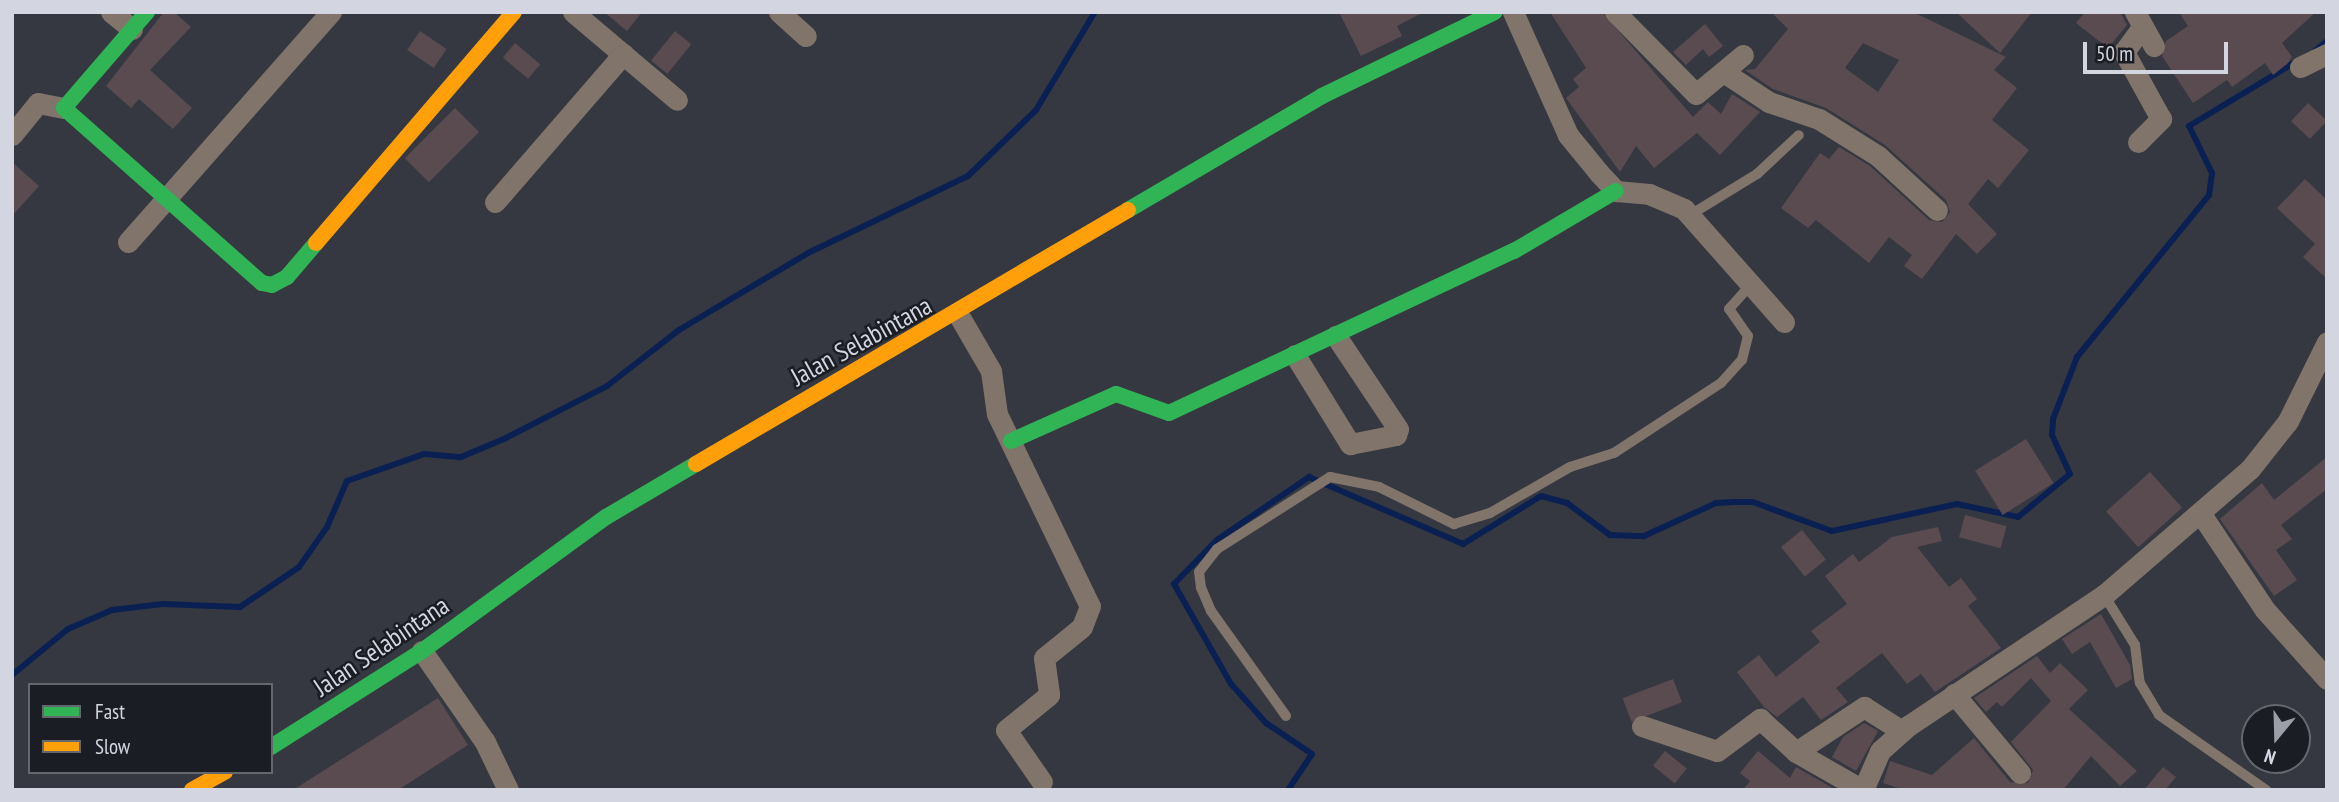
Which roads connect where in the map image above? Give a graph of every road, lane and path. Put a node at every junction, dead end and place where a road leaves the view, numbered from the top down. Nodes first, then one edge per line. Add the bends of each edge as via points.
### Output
1 (111, 12) edge
2 (147, 12) edge
3 (331, 12) edge
4 (514, 12) edge
5 (573, 12) edge
6 (779, 12) edge
7 (1495, 12) edge
8 (1513, 12) edge
9 (1615, 12) edge
10 (2139, 20) edge
11 (132, 29) junction
12 (806, 36) dead end
13 (2154, 46) dead end
14 (623, 54) junction
15 (2327, 54) edge
16 (1743, 55) dead end
17 (2300, 67) dead end
18 (1725, 74) junction
19 (677, 100) dead end
20 (64, 108) junction
21 (12, 135) edge
22 (1799, 135) dead end
23 (2138, 142) dead end
24 (1616, 191) junction
25 (167, 198) junction
26 (495, 202) dead end
27 (1937, 210) dead end
28 (1690, 215) junction
29 (128, 242) dead end
30 (1750, 286) junction
31 (958, 314) junction
32 (1784, 322) dead end
33 (1336, 336) junction
34 (2327, 342) edge
35 (1295, 355) junction
36 (1011, 441) junction
37 (2201, 514) junction
38 (2104, 595) junction
39 (422, 651) junction
40 (2327, 679) edge
41 (1954, 694) junction
42 (1286, 716) dead end
43 (1642, 726) dead end
44 (1902, 730) junction
45 (273, 746) edge
46 (1796, 752) junction
47 (2020, 773) dead end
48 (221, 774) edge
49 (1042, 782) dead end
50 (192, 790) edge
51 (508, 790) edge
52 (1863, 790) edge
53 (2266, 790) edge

1 - 11 street
2 - 11 street
3 - 25 street
4 - 25 street via 280,283 262,283
5 - 14 street
6 - 12 street
7 - 31 street, Jalan Selabintana via 1322,96
8 - 24 street via 1568,135
9 - 18 street via 1696,94
10 - 13 street
10 - 23 street via 2124,52 2161,119
11 - 20 street
14 - 19 street
14 - 26 street
15 - 17 street
16 - 18 street
18 - 27 street via 1769,102 1819,118 1878,156
20 - 21 street via 38,103
20 - 25 street
22 - 28 lane via 1757,174
24 - 28 street via 1663,198
24 - 33 street via 1563,227
25 - 29 street
28 - 30 street
30 - 32 street
30 - 42 lane via 1728,309 1748,336 1742,360 1721,383 1614,453 1570,467 1490,513 1454,524 1379,487 1329,477 1217,549 1199,572 1201,588 1211,611
31 - 36 street via 994,379 997,414
31 - 39 street, Jalan Selabintana via 606,517
33 - 35 street
33 - 35 street via 1398,429 1396,435 1350,444
34 - 37 street via 2278,436
35 - 36 street via 1169,413 1116,394
36 - 49 street via 1091,613 1044,657 1049,695 1006,730
37 - 38 street
37 - 40 street via 2265,610
38 - 41 street
38 - 53 lane via 2135,645 2140,683 2159,715
39 - 45 street, Jalan Selabintana
39 - 51 street via 485,742
41 - 44 street
41 - 47 street
43 - 46 street via 1717,751 1763,719
44 - 46 street via 1872,708 1861,707
44 - 52 street via 1880,751
46 - 52 street
48 - 50 street

